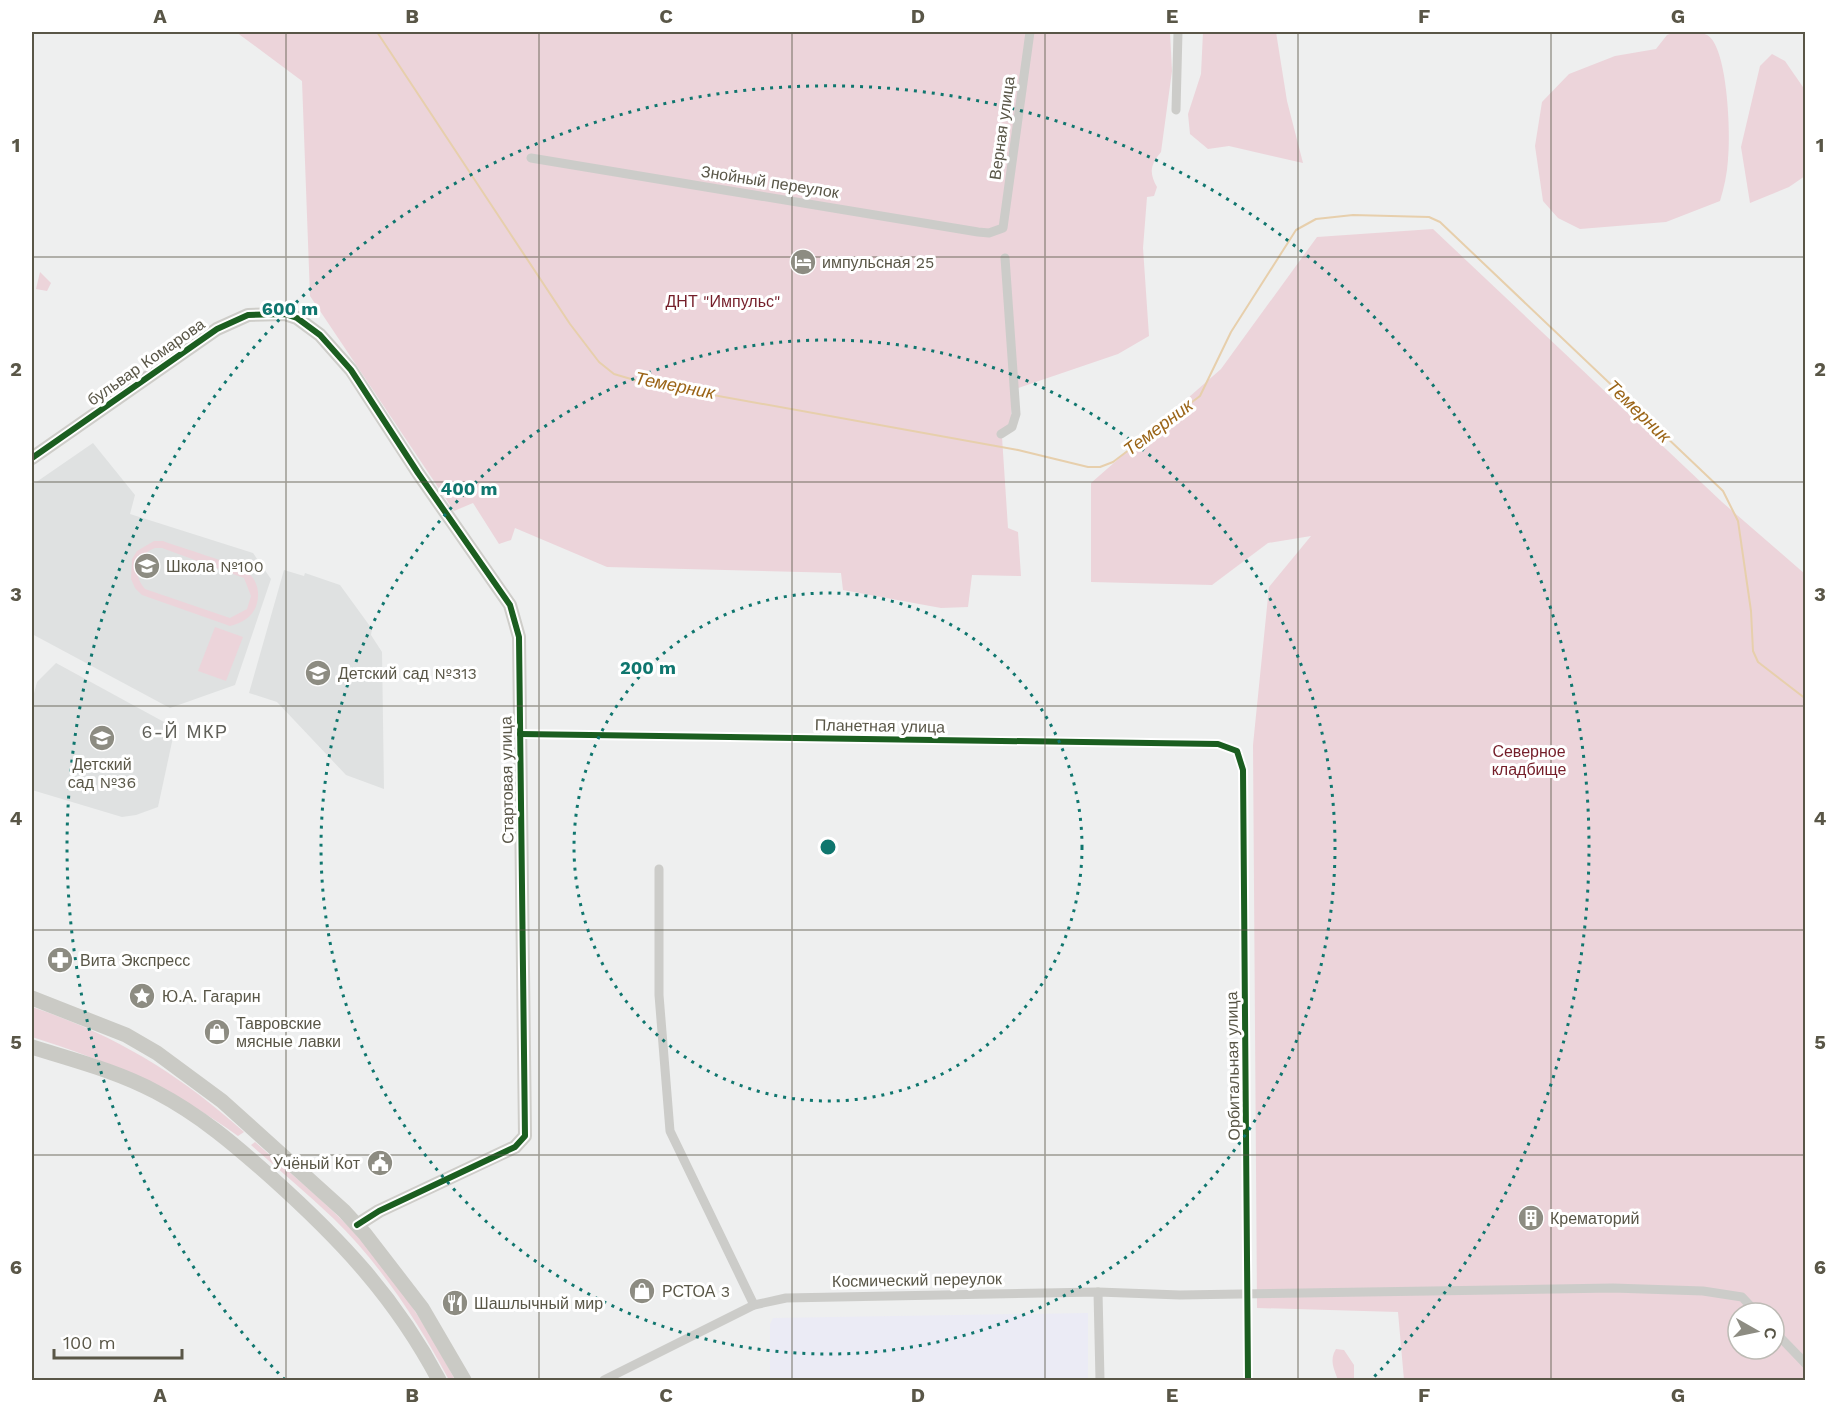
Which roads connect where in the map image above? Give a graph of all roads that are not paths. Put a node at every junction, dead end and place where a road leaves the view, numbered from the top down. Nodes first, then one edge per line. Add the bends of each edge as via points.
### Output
1 (1030, 32) edge
2 (1178, 32) edge
3 (1176, 110) dead end
4 (531, 158) dead end
5 (1003, 228) joint
6 (1005, 258) dead end
7 (285, 314) joint
8 (1001, 434) dead end
9 (32, 458) edge
10 (520, 734) junction
11 (1238, 751) joint
12 (659, 869) dead end
13 (32, 998) edge
14 (32, 1047) edge
15 (258, 1133) junction
16 (240, 1149) junction
17 (357, 1225) junction
18 (1098, 1292) junction
19 (1249, 1293) junction
20 (1746, 1301) edge
21 (754, 1305) junction
22 (1786, 1343) edge
23 (1806, 1364) edge
24 (439, 1380) edge
25 (464, 1380) edge
26 (604, 1380) edge
27 (1100, 1380) edge
28 (1248, 1380) edge

1 - 5 street, Верная улица
2 - 3 street
4 - 5 street, Знойный переулок via 978,232
6 - 8 street via 1016,414 1012,427
7 - 9 street, бульвар Комарова via 248,315 217,329
7 - 10 street, Стартовая улица via 308,325 343,359 510,605 519,638
10 - 11 street, Планетная улица via 1218,744
10 - 17 street, Стартовая улица via 525,1136 515,1147
11 - 19 street, Орбитальная улица via 1243,770
12 - 21 street via 659,995 670,1131
13 - 15 main road via 97,1022 157,1053
14 - 16 main road via 153,1090
15 - 16 main road via 243,1138
15 - 17 main road
16 - 24 main road via 348,1249 404,1322
17 - 25 main road via 415,1299
18 - 19 street, Космический переулок
18 - 21 street, Космический переулок via 786,1298
18 - 27 street
19 - 20 street, Космический переулок via 1613,1288 1703,1292 1742,1297
19 - 28 street, Орбитальная улица
21 - 26 street, Космический переулок
22 - 23 street

